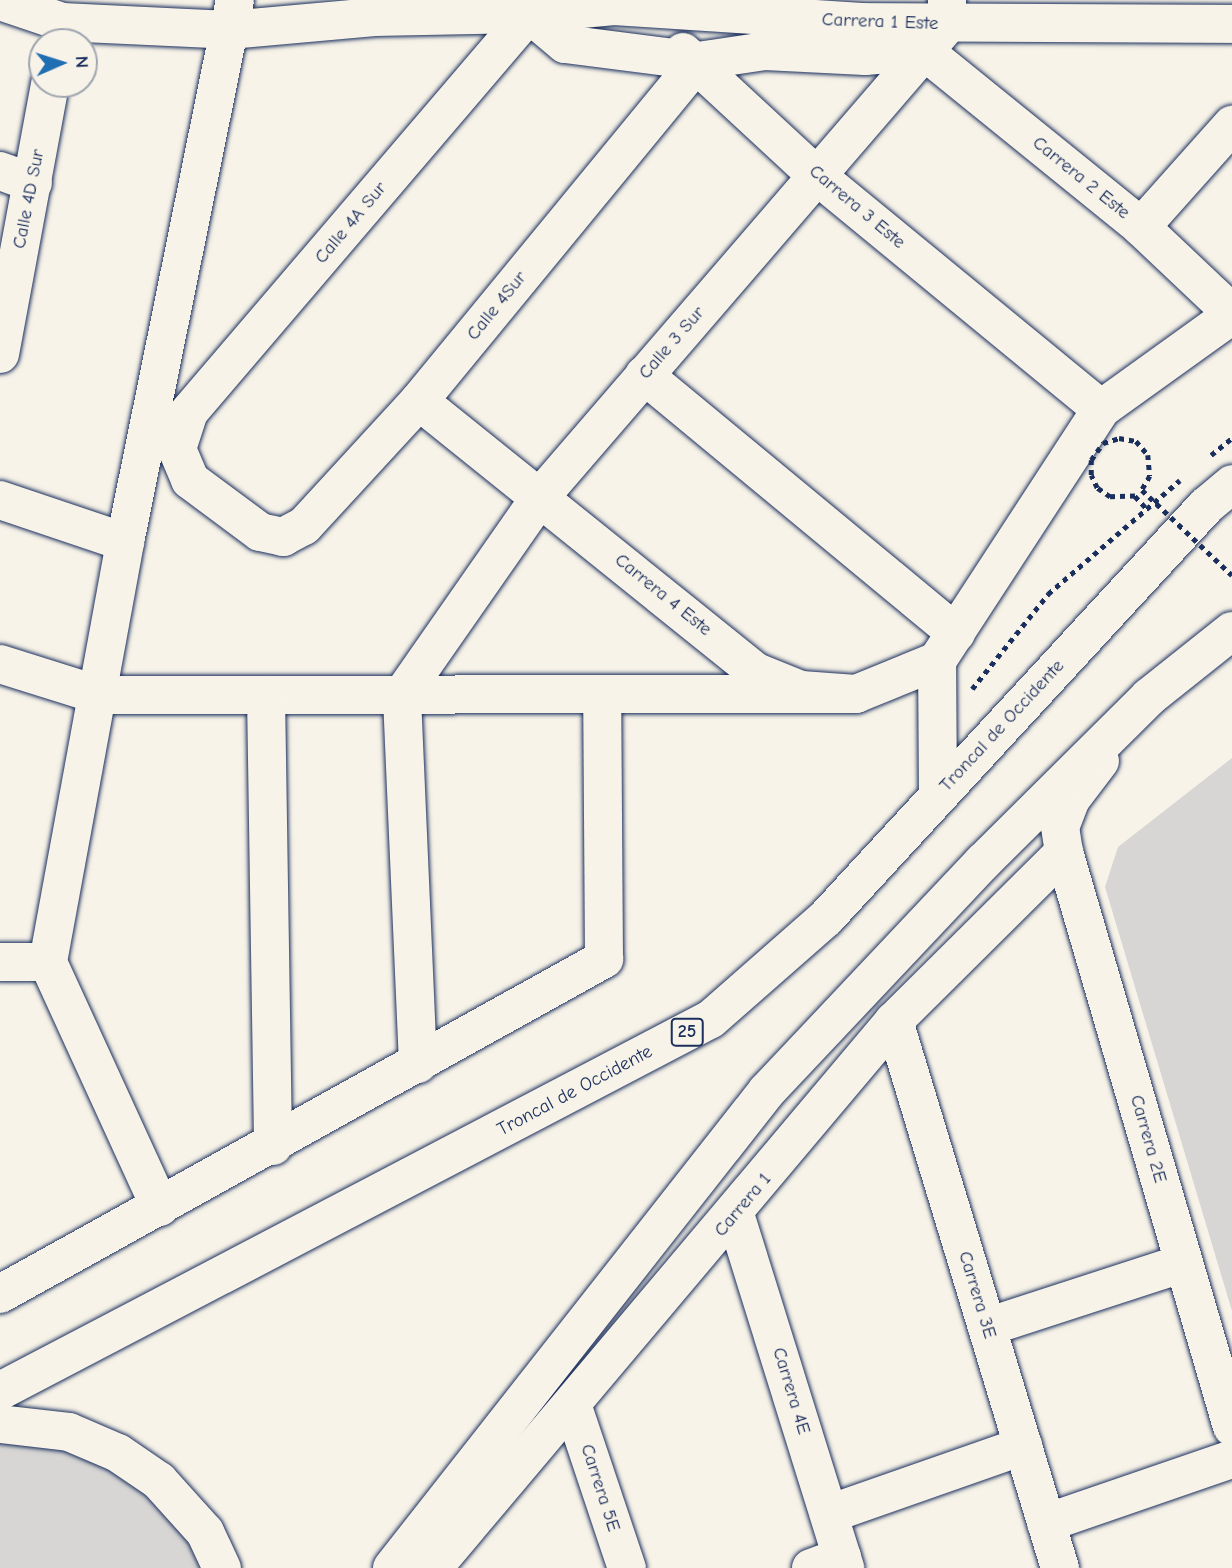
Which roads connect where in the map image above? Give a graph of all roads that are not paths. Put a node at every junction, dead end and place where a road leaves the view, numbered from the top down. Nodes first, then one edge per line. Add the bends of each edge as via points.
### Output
1 (0, 1) edge
2 (614, 3) edge
3 (529, 7) edge
4 (374, 8) edge
5 (1098, 12) edge
6 (232, 15) edge
7 (62, 21) edge
8 (1232, 24) edge
9 (939, 25) edge
10 (862, 26) edge
11 (698, 61) junction
12 (45, 98) edge
13 (1232, 125) edge
14 (816, 175) junction
15 (16, 177) edge
16 (1141, 227) junction
17 (1232, 314) edge
18 (1, 342) edge
19 (644, 375) junction
20 (419, 401) junction
21 (1101, 409) junction
22 (1232, 484) edge
23 (541, 495) junction
24 (0, 500) edge
25 (283, 537) joint
26 (125, 542) junction
27 (1232, 631) edge
28 (946, 647) junction
29 (0, 664) edge
30 (856, 694) junction
31 (99, 695) junction
32 (266, 695) junction
33 (402, 695) junction
34 (601, 695) junction
35 (1149, 697) junction
36 (938, 796) junction
37 (1064, 852) junction
38 (983, 862) junction
39 (0, 962) edge
40 (48, 962) junction
41 (894, 1021) junction
42 (418, 1064) junction
43 (273, 1146) junction
44 (160, 1207) junction
45 (735, 1214) junction
46 (1184, 1263) junction
47 (0, 1294) edge
48 (987, 1327) junction
49 (0, 1391) edge
50 (573, 1407) junction
51 (0, 1424) edge
52 (1232, 1427) edge
53 (1023, 1446) junction
54 (1232, 1458) edge
55 (829, 1514) junction
56 (1046, 1523) junction
57 (833, 1564) edge
58 (222, 1568) edge
59 (393, 1568) edge
60 (433, 1568) edge
61 (626, 1568) edge
62 (1060, 1568) edge

1 - 7 main road, Carrera 1 Este
2 - 3 main road, Carrera 1 Este
2 - 10 main road, Carrera 1 Este
2 - 11 main road, Carrera 3 Este
3 - 4 main road, Carrera 1 Este
3 - 11 main road, Carrera 1 Este via 565,44
3 - 25 main road, Calle 4A Sur via 189,412 177,449 190,480 260,532
4 - 6 main road, Carrera 1 Este
5 - 8 main road, Carrera 1 Este
5 - 9 main road, Carrera 1 Este
6 - 7 main road, Carrera 1 Este
6 - 26 main road
9 - 10 main road, Carrera 1 Este
9 - 14 main road, Calle 3 Sur
9 - 16 main road, Carrera 2 Este
10 - 11 main road, Carrera 1 Este via 765,51
11 - 14 main road, Carrera 3 Este
11 - 20 main road, Calle 4Sur
12 - 15 main road, Calle 4D Sur
13 - 16 main road
14 - 19 main road, Calle 3 Sur
14 - 21 main road, Carrera 3 Este
15 - 18 main road, Calle 4D Sur
16 - 17 main road, Carrera 2 Este
17 - 21 main road
19 - 23 main road, Calle 3 Sur
19 - 28 main road
20 - 23 main road, Carrera 4 Este
20 - 25 main road, Calle 4Sur via 304,526
21 - 28 main road
22 - 36 main road, Troncal de Occidente / 25 via 1206,506
23 - 30 main road, Carrera 4 Este via 756,671 801,690
23 - 33 main road, Calle 3 Sur
24 - 26 main road
26 - 31 main road
27 - 35 main road
28 - 30 main road, Carrera 4 Este
28 - 36 main road
29 - 31 main road
30 - 34 main road
31 - 32 main road
31 - 40 main road
32 - 33 main road
32 - 43 main road
33 - 34 main road
33 - 42 main road
34 - 42 main road via 604,959
35 - 37 main road, Carrera 2E via 1071,799 1060,827
35 - 38 main road
36 - 49 main road, Troncal de Occidente / 25 via 826,918 712,1019
37 - 38 main road via 1027,850
37 - 41 main road, Carrera 1
37 - 46 main road, Carrera 2E
38 - 59 main road via 767,1091
39 - 40 main road
40 - 44 main road
41 - 45 main road, Carrera 1
41 - 48 main road, Carrera 3E
42 - 43 main road
43 - 44 main road
44 - 47 main road
45 - 50 main road, Carrera 1
45 - 55 main road, Carrera 4E
46 - 48 main road
46 - 52 main road, Carrera 2E
48 - 53 main road, Carrera 3E
50 - 60 main road, Carrera 1
50 - 61 main road, Carrera 5E
51 - 58 main road via 69,1433 118,1453 159,1481 205,1532
53 - 55 main road
53 - 56 main road, Carrera 3E
54 - 56 main road
55 - 57 main road, Carrera 4E
56 - 62 main road, Carrera 3E

